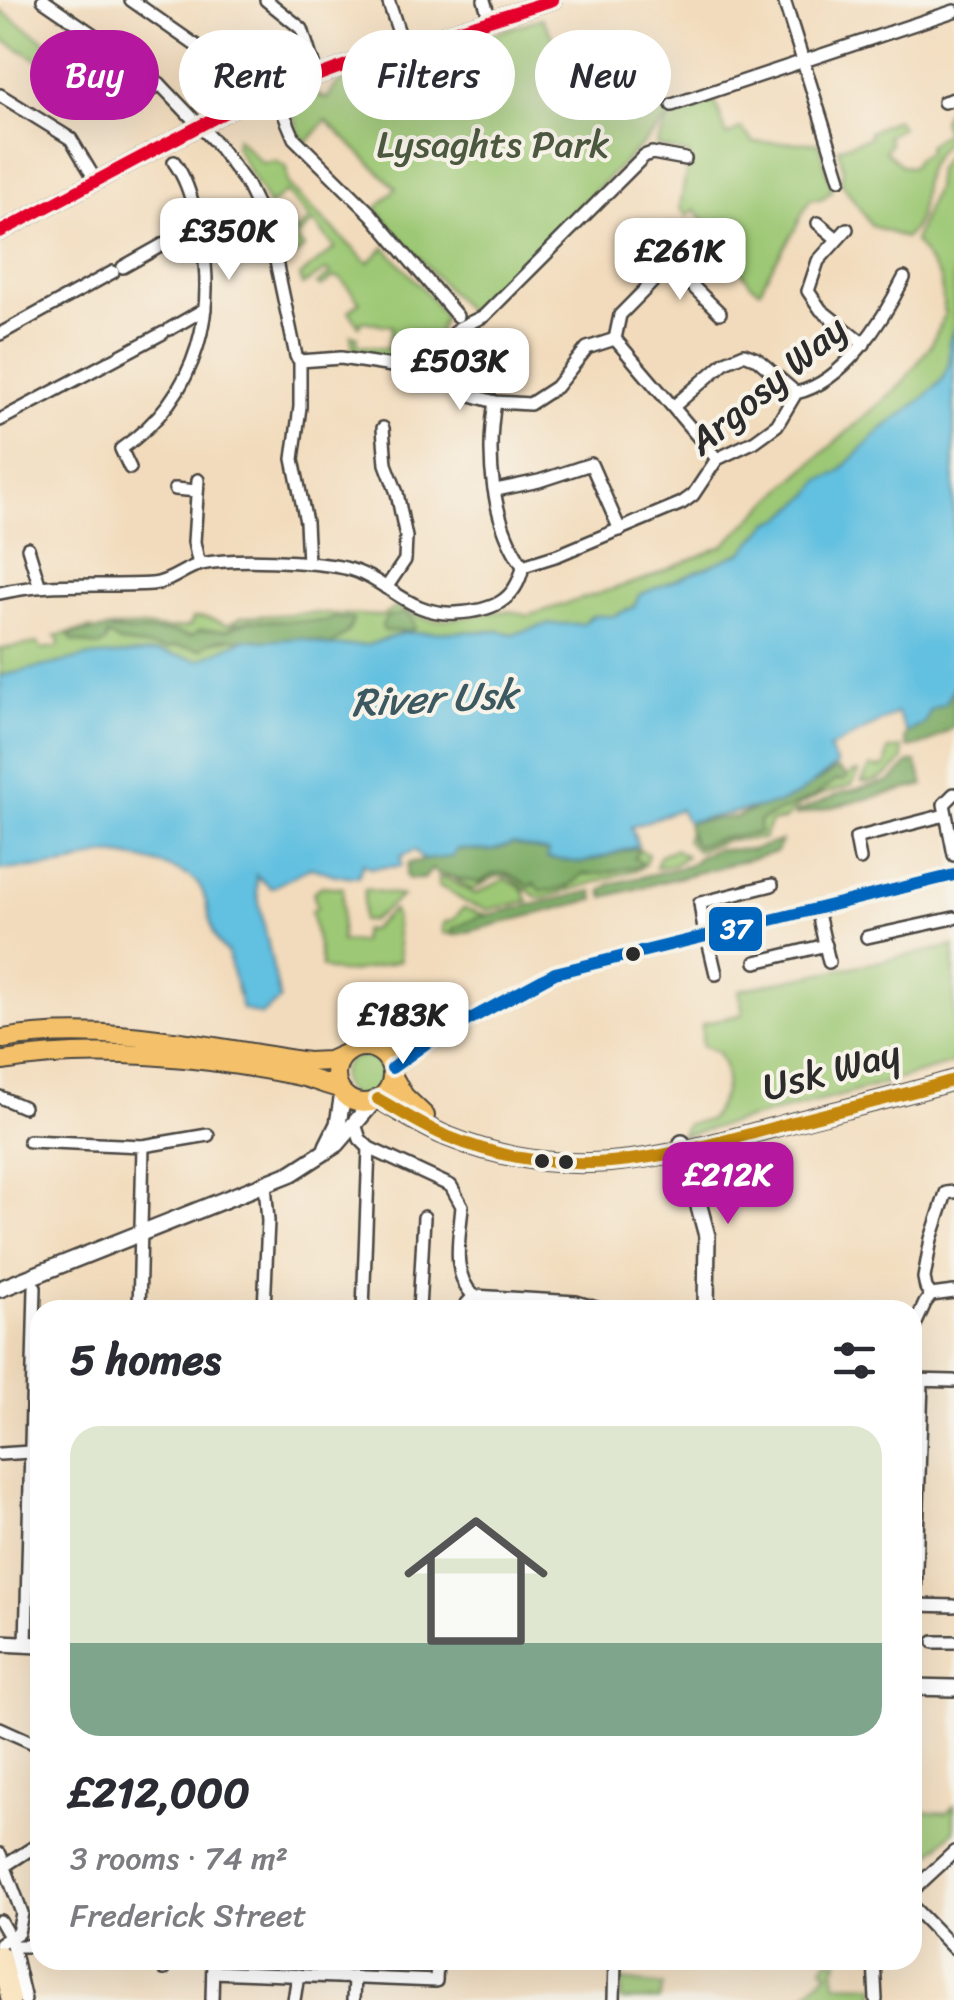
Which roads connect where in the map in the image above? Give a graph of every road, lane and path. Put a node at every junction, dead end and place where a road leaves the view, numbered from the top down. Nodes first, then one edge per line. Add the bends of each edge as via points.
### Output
1 (43, 0) edge
2 (131, 0) edge
3 (266, 0) edge
4 (388, 0) edge
5 (484, 0) edge
6 (553, 0) edge
7 (784, 0) edge
8 (954, 11) edge
9 (490, 20) junction
10 (302, 30) edge
11 (398, 30) edge
12 (459, 30) edge
13 (179, 34) edge
14 (804, 62) junction
15 (160, 84) joint
16 (0, 94) edge
17 (672, 105) dead end
18 (212, 120) edge
19 (287, 120) edge
20 (198, 127) junction
21 (685, 159) dead end
22 (174, 162) dead end
23 (840, 179) dead end
24 (96, 181) junction
25 (818, 223) dead end
26 (198, 225) junction
27 (847, 228) dead end
28 (0, 232) edge
29 (270, 233) junction
30 (836, 238) junction
31 (204, 250) junction
32 (681, 253) dead end
33 (670, 264) junction
34 (904, 278) dead end
35 (204, 309) junction
36 (720, 313) dead end
37 (457, 316) dead end
38 (0, 334) edge
39 (615, 339) junction
40 (864, 344) junction
41 (435, 357) junction
42 (300, 361) junction
43 (796, 392) junction
44 (496, 402) junction
45 (673, 407) junction
46 (0, 420) edge
47 (383, 428) dead end
48 (717, 459) junction
49 (130, 468) dead end
50 (175, 489) dead end
51 (496, 490) junction
52 (620, 530) junction
53 (28, 548) dead end
54 (308, 563) junction
55 (199, 564) junction
56 (523, 566) junction
57 (39, 584) junction
58 (386, 588) junction
59 (0, 593) edge
60 (954, 794) edge
61 (944, 815) junction
62 (954, 855) edge
63 (860, 859) dead end
64 (954, 875) edge
65 (772, 886) dead end
66 (817, 910) junction
67 (954, 918) edge
68 (706, 936) junction
69 (867, 936) dead end
70 (826, 945) junction
71 (756, 962) dead end
72 (830, 962) dead end
73 (716, 974) dead end
74 (4, 1039) dead end
75 (428, 1042) junction
76 (373, 1048) junction
77 (347, 1052) junction
78 (4, 1061) dead end
79 (954, 1071) edge
80 (392, 1072) junction
81 (954, 1080) edge
82 (341, 1091) junction
83 (0, 1097) edge
84 (377, 1100) junction
85 (23, 1107) dead end
86 (354, 1124) junction
87 (208, 1135) dead end
88 (29, 1141) dead end
89 (143, 1146) junction
90 (369, 1148) junction
91 (683, 1148) junction
92 (319, 1158) junction
93 (265, 1184) junction
94 (954, 1192) edge
95 (424, 1217) dead end
96 (140, 1234) junction
97 (35, 1287) dead end
98 (0, 1289) edge
99 (954, 1292) edge
100 (931, 1295) junction
101 (474, 1296) junction
102 (35, 1300) edge
103 (138, 1300) edge
104 (264, 1300) edge
105 (362, 1300) edge
106 (420, 1300) edge
107 (470, 1300) edge
108 (542, 1300) edge
109 (706, 1300) edge
110 (922, 1307) edge
111 (922, 1381) edge
112 (954, 1381) edge
113 (30, 1452) edge
114 (0, 1454) edge
115 (922, 1605) edge
116 (954, 1606) edge
117 (934, 1642) dead end
118 (954, 1642) edge
119 (0, 1643) edge
120 (30, 1645) edge
121 (922, 1687) edge
122 (954, 1688) edge
123 (0, 1728) edge
124 (30, 1742) edge
125 (30, 1848) edge
126 (954, 1852) edge
127 (3, 1860) edge
128 (922, 1881) edge
129 (922, 1916) edge
130 (0, 1921) edge
131 (6, 1946) edge
132 (954, 1949) edge
133 (213, 1970) edge
134 (251, 1970) edge
135 (345, 1970) edge
136 (437, 1970) edge
137 (615, 1970) edge
138 (874, 1970) edge
139 (298, 1975) junction
140 (0, 1977) edge
141 (347, 1977) junction
142 (10, 2000) edge
143 (25, 2000) edge
144 (212, 2000) edge
145 (294, 2000) edge
146 (354, 2000) edge
147 (614, 2000) edge
148 (876, 2000) edge

1 - 15 street
2 - 13 street
3 - 10 street
4 - 11 street
5 - 9 street
6 - 9 street
7 - 14 street
8 - 14 street
9 - 12 street
14 - 17 street
14 - 23 street
15 - 20 street
16 - 24 street via 71,139
18 - 20 street
19 - 37 street via 294,138 371,214
20 - 24 street
20 - 29 street via 246,183
21 - 41 street via 644,156
22 - 26 street
24 - 28 street
25 - 30 street
26 - 31 street
26 - 38 street
27 - 30 street
29 - 31 street
29 - 42 street
30 - 40 street via 815,266 808,291
31 - 35 street
32 - 33 street
33 - 36 street
33 - 39 street via 620,315
34 - 40 street, Argosy Way
35 - 46 street
35 - 49 street via 191,367 144,433 120,449
39 - 44 street via 586,348 537,402
39 - 45 street
40 - 43 street, Argosy Way via 811,389
41 - 42 street via 398,367 341,358
41 - 44 street via 464,391
42 - 54 street via 293,459
43 - 45 street via 744,354
43 - 48 street, Argosy Way via 777,425
44 - 51 street via 489,441
45 - 48 street
47 - 58 street via 406,537 405,560
48 - 52 street, Argosy Way via 690,498
50 - 55 street via 198,486
51 - 52 street via 591,464
51 - 56 street via 506,539
52 - 56 street, Argosy Way
53 - 57 street
54 - 55 street
54 - 58 street via 358,572
55 - 57 street via 156,584
56 - 58 street via 512,595 487,609 427,610
57 - 59 street
60 - 61 street
61 - 62 street
61 - 63 street via 856,838
64 - 66 street
65 - 68 street via 700,904
66 - 68 street
66 - 70 street
67 - 69 street
68 - 73 street
68 - 75 street via 554,973
70 - 71 street
70 - 72 street
74 - 77 main road via 112,1034 307,1062
75 - 76 street
75 - 80 street
76 - 77 main road
76 - 80 main road
77 - 82 main road via 336,1073
78 - 82 main road via 120,1054 298,1076
79 - 91 main road, Usk Way
80 - 84 main road
80 - 91 main road, Usk Way via 412,1107 436,1123 510,1148 568,1154
81 - 91 main road, Usk Way
82 - 84 main road via 357,1102
82 - 92 street via 338,1124
83 - 85 street
84 - 86 street
84 - 91 main road, Usk Way via 448,1136 516,1158 604,1164
86 - 90 street
86 - 92 street
87 - 89 street
88 - 89 street
89 - 96 street
90 - 101 street via 451,1186 459,1196 459,1270
90 - 105 street
91 - 109 street via 707,1236
92 - 93 street
93 - 96 street
93 - 104 street
94 - 100 street via 946,1194 931,1239 924,1278
95 - 106 street
96 - 98 street
96 - 103 street
97 - 102 street
99 - 100 street
100 - 110 street
101 - 107 street
101 - 108 street
111 - 112 street
113 - 114 street
115 - 116 street
117 - 118 street
119 - 120 street
121 - 122 street
123 - 124 street
125 - 127 street
126 - 128 street
127 - 131 street via 22,1913 18,1933
129 - 132 street
130 - 131 street
131 - 142 main road
131 - 143 street
133 - 144 street
134 - 139 street
135 - 141 street
136 - 141 street via 436,1981
137 - 147 street
138 - 148 street
139 - 141 street
139 - 145 street
140 - 142 main road
141 - 146 street

